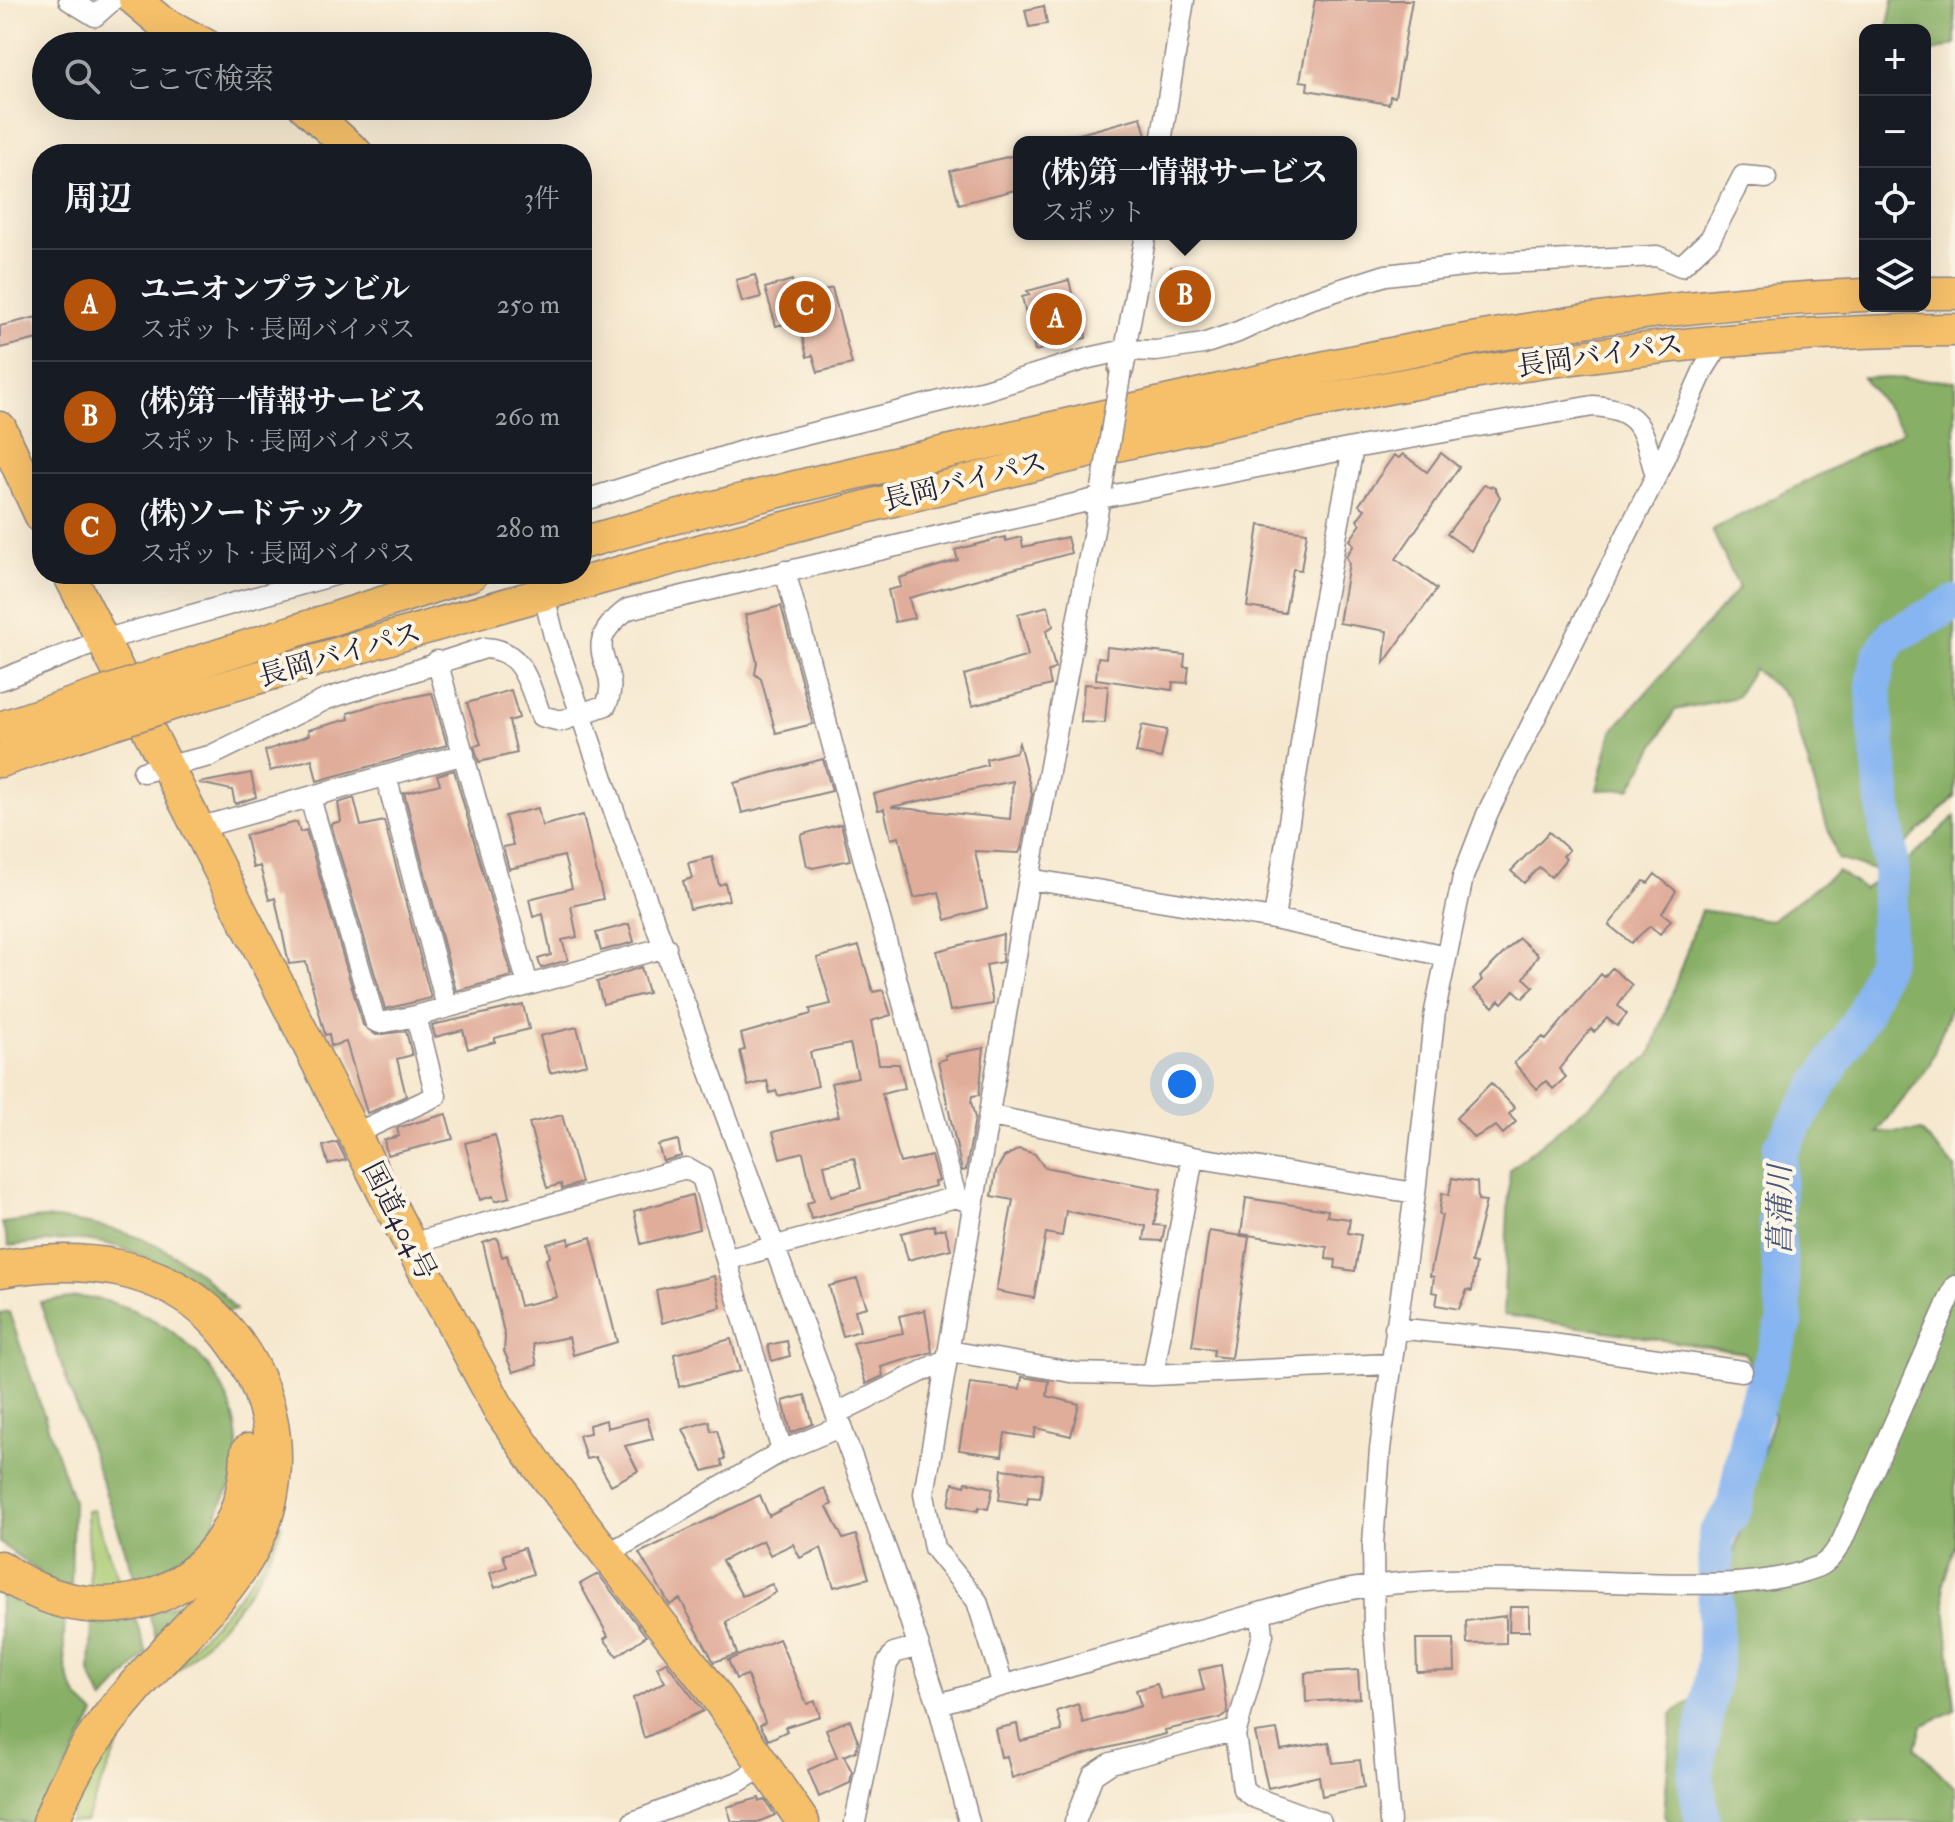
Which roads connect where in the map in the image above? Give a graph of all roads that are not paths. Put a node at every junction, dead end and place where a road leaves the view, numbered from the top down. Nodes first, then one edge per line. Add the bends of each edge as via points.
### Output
1 (69, 0) edge
2 (113, 0) edge
3 (135, 0) edge
4 (1184, 0) edge
5 (181, 32) edge
6 (319, 120) edge
7 (1162, 136) edge
8 (346, 144) edge
9 (1766, 178) dead end
10 (1145, 240) edge
11 (1931, 293) edge
12 (1955, 293) edge
13 (1859, 295) edge
14 (1955, 330) edge
15 (1723, 339) junction
16 (1123, 360) junction
17 (0, 428) edge
18 (1353, 448) junction
19 (1656, 476) junction
20 (1101, 493) junction
21 (32, 497) edge
22 (592, 498) edge
23 (592, 540) edge
24 (785, 571) junction
25 (592, 572) edge
26 (74, 584) edge
27 (302, 584) edge
28 (445, 584) edge
29 (539, 585) edge
30 (103, 640) junction
31 (437, 661) junction
32 (0, 680) edge
33 (160, 691) junction
34 (106, 709) junction
35 (580, 713) junction
36 (0, 728) edge
37 (464, 754) junction
38 (0, 761) edge
39 (154, 769) junction
40 (386, 776) junction
41 (310, 798) junction
42 (198, 828) junction
43 (1029, 879) junction
44 (1274, 919) junction
45 (666, 947) junction
46 (1446, 956) junction
47 (528, 985) junction
48 (447, 1007) junction
49 (416, 1016) junction
50 (991, 1116) junction
51 (354, 1134) junction
52 (1193, 1157) junction
53 (1415, 1193) junction
54 (964, 1200) junction
55 (410, 1244) junction
56 (776, 1247) junction
57 (729, 1259) junction
58 (0, 1269) edge
59 (45, 1275) junction
60 (1955, 1286) edge
61 (0, 1294) edge
62 (1395, 1328) junction
63 (948, 1355) junction
64 (1389, 1364) junction
65 (1742, 1371) dead end
66 (1153, 1375) junction
67 (840, 1419) junction
68 (782, 1451) junction
69 (608, 1554) junction
70 (0, 1569) edge
71 (1373, 1584) junction
72 (1261, 1615) junction
73 (919, 1646) junction
74 (1003, 1685) junction
75 (938, 1704) junction
76 (1236, 1730) junction
77 (764, 1766) junction
78 (51, 1822) edge
79 (633, 1822) edge
80 (803, 1822) edge
81 (855, 1822) edge
82 (969, 1822) edge
83 (1075, 1822) edge
84 (1321, 1822) edge
85 (1390, 1822) edge

1 - 2 street via 95,16
3 - 5 main road
4 - 7 street
6 - 8 main road
9 - 16 street via 1743,176 1710,239 1681,266 1657,256 1480,264 1386,275 1307,300 1203,344
10 - 16 street
11 - 12 main road
13 - 23 main road, 長岡バイパス via 1746,300 1451,341 757,496
14 - 15 main road, 長岡バイパス
15 - 19 street
15 - 25 main road, 長岡バイパス via 1471,373 1267,410
16 - 20 street, bridge
16 - 22 street via 752,448
17 - 21 main road
18 - 19 street via 1593,406 1614,407 1638,423
18 - 20 street
18 - 44 street
19 - 46 street via 1488,812 1466,867
20 - 24 street
20 - 43 street
24 - 35 street via 628,609 601,639 611,695 606,705
24 - 54 street
26 - 30 main road, 国道404号
27 - 30 street
28 - 33 main road, 長岡バイパス
29 - 33 main road, 長岡バイパス
29 - 35 street
30 - 32 street
30 - 39 main road, 国道404号
31 - 35 street via 500,648 521,666 541,716 552,721
31 - 37 street
31 - 39 street via 327,699 210,756
33 - 34 main road, 長岡バイパス, bridge
34 - 36 main road, 長岡バイパス
34 - 38 main road, 長岡バイパス
35 - 45 street
37 - 40 street
37 - 47 street
39 - 42 main road, 国道404号
40 - 41 street
40 - 48 street
41 - 42 street
41 - 49 street via 371,1017 380,1023
42 - 51 main road, 国道404号
43 - 44 street
43 - 50 street
44 - 46 street
45 - 47 street
45 - 56 street
46 - 53 street
47 - 48 street
48 - 49 street
49 - 51 street via 436,1096
50 - 52 street
50 - 54 street
51 - 55 main road, 国道404号
52 - 53 street
52 - 66 street
53 - 62 street
54 - 56 street
54 - 63 street
55 - 57 street via 686,1168 702,1177
55 - 69 main road, 国道404号 via 500,1411
56 - 57 street
56 - 67 street
57 - 68 street
58 - 59 highway
59 - 61 highway
59 - 70 highway via 125,1293 170,1313 206,1343 241,1405 249,1449 245,1494 211,1557 173,1588 151,1597 82,1606 38,1593
59 - 78 highway via 86,1263 135,1271 198,1303 231,1337 257,1379 274,1457 266,1513 247,1560 104,1725 68,1782
60 - 71 street via 1842,1541 1829,1560 1816,1567 1741,1583
62 - 64 street
62 - 65 street
63 - 66 street via 1077,1373
63 - 67 street
63 - 74 street via 924,1494 926,1520 934,1548 977,1601
64 - 66 street
64 - 71 street
67 - 68 street
67 - 73 street
68 - 69 street
69 - 77 main road, 国道404号
71 - 72 street
71 - 85 street
72 - 74 street
72 - 76 street via 1263,1635
73 - 75 street
73 - 81 street via 894,1653 887,1664
74 - 75 street
75 - 82 street
76 - 83 street via 1111,1763 1093,1775
76 - 84 street via 1243,1789
77 - 79 street via 738,1782
77 - 80 main road, 国道404号

